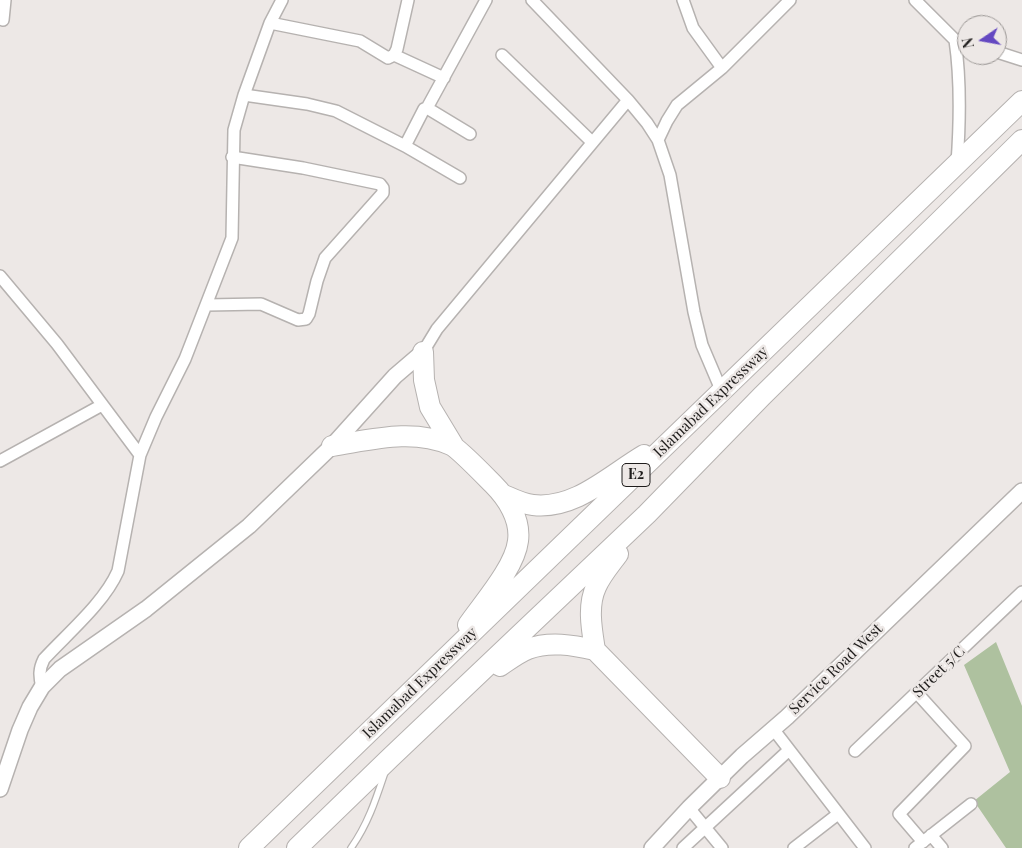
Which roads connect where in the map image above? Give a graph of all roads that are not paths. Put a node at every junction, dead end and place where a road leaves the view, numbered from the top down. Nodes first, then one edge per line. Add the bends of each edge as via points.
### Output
1 (5, 0) edge
2 (282, 0) edge
3 (408, 0) edge
4 (486, 0) edge
5 (532, 0) edge
6 (683, 0) edge
7 (790, 0) edge
8 (915, 0) edge
9 (3, 20) dead end
10 (270, 23) junction
11 (955, 40) joint
12 (394, 55) junction
13 (502, 55) dead end
14 (1007, 55) edge
15 (1022, 60) edge
16 (722, 68) junction
17 (444, 78) junction
18 (244, 95) junction
19 (628, 100) junction
20 (1022, 102) edge
21 (427, 108) junction
22 (470, 134) dead end
23 (658, 140) junction
24 (1022, 140) edge
25 (592, 142) junction
26 (406, 146) junction
27 (232, 157) junction
28 (957, 164) junction
29 (460, 178) dead end
30 (0, 276) edge
31 (207, 305) junction
32 (423, 352) junction
33 (722, 392) junction
34 (102, 405) junction
35 (678, 434) junction
36 (332, 446) junction
37 (453, 446) junction
38 (140, 455) junction
39 (0, 461) edge
40 (1022, 491) edge
41 (504, 495) junction
42 (646, 514) junction
43 (1022, 592) edge
44 (595, 650) junction
45 (446, 658) junction
46 (42, 687) junction
47 (463, 690) junction
48 (917, 693) junction
49 (774, 730) junction
50 (789, 750) junction
51 (856, 751) dead end
52 (390, 758) junction
53 (720, 778) junction
54 (0, 788) edge
55 (971, 804) dead end
56 (689, 808) junction
57 (838, 814) junction
58 (705, 828) junction
59 (923, 842) edge
60 (249, 848) edge
61 (297, 848) edge
62 (351, 848) edge
63 (652, 848) edge
64 (684, 848) edge
65 (722, 848) edge
66 (794, 848) edge
67 (865, 848) edge
68 (942, 848) edge

1 - 9 street
2 - 10 street
3 - 12 street
4 - 17 street
5 - 19 street
6 - 16 street via 693,28
7 - 16 street
8 - 11 street
10 - 12 street via 360,41 388,58
10 - 18 street
11 - 28 street via 960,120
12 - 17 street
13 - 25 street
14 - 15 street
16 - 23 street via 677,105
17 - 21 street
18 - 26 street via 336,111
18 - 27 street via 234,130
19 - 23 street
19 - 25 street
20 - 28 highway, Islamabad Expressway / E2
21 - 22 street
21 - 26 street
23 - 33 street via 670,175 702,345
24 - 42 highway, Islamabad Expressway / E2
25 - 32 street via 437,330
26 - 29 street
27 - 31 street via 232,238
27 - 31 street via 380,184 383,194 325,258 306,319 298,320 261,304
28 - 33 highway, Islamabad Expressway / E2
30 - 34 street via 57,344
31 - 38 street
32 - 36 street via 395,376
32 - 37 highway via 424,380 430,406
33 - 35 highway, Islamabad Expressway / E2
34 - 38 street
34 - 39 street
35 - 41 highway via 566,502 532,505
35 - 45 highway, Islamabad Expressway / E2
36 - 37 highway via 391,436 423,438
36 - 46 street via 249,526 146,609 60,669
37 - 41 highway
38 - 46 street via 118,572 102,598 44,659 39,669
40 - 49 street, Service Road West
41 - 45 highway via 518,528 513,560
42 - 44 highway via 594,590 591,610
42 - 47 highway, Islamabad Expressway / E2
43 - 48 street, Street 5/C
44 - 47 highway via 550,644 529,649
44 - 53 highway
45 - 60 highway, Islamabad Expressway / E2
46 - 54 street via 20,730
47 - 52 highway, Islamabad Expressway / E2
48 - 51 street, Street 5/C
48 - 59 street via 965,746 899,814
49 - 50 street
49 - 53 street, Service Road West
50 - 57 street
50 - 58 street
52 - 61 highway, Islamabad Expressway / E2
52 - 62 lane via 374,807
53 - 56 street, Service Road West
55 - 59 street
56 - 58 street
56 - 63 street, Service Road West
57 - 66 street
57 - 67 street
58 - 64 street
58 - 65 street
59 - 68 street

